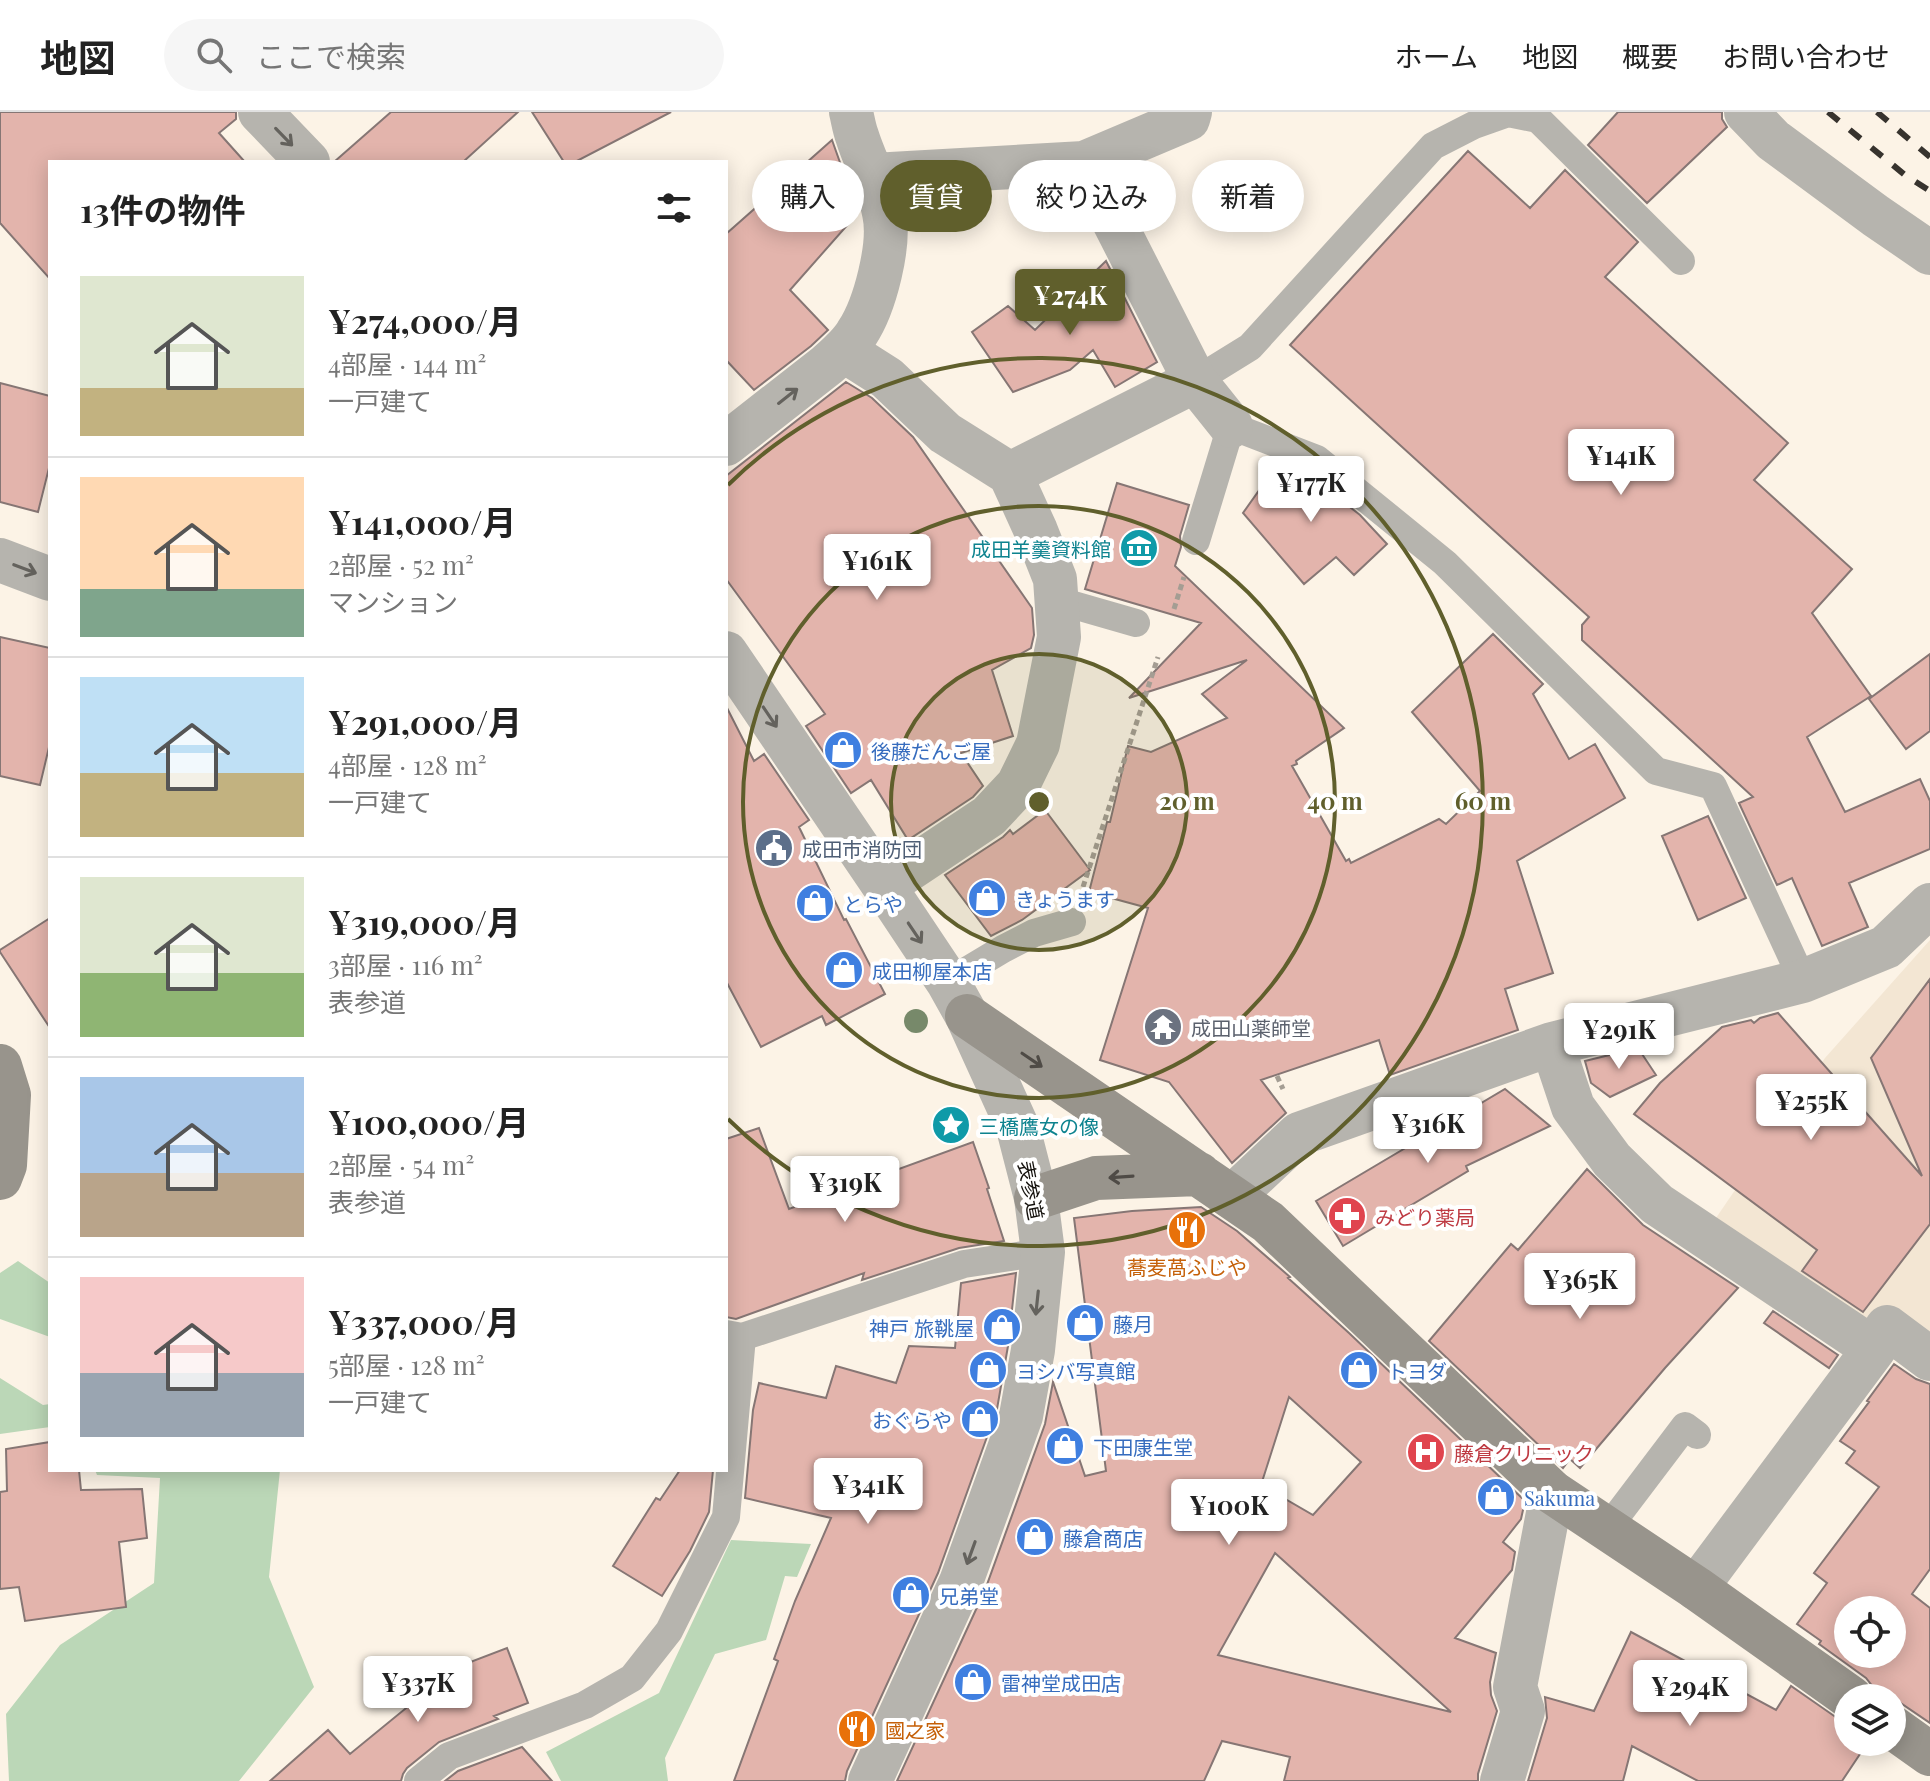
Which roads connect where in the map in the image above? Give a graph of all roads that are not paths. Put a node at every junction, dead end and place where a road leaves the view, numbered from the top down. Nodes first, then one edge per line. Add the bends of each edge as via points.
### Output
1 (260, 112) edge
2 (851, 112) edge
3 (1190, 112) edge
4 (1746, 112) edge
5 (306, 160) edge
6 (1091, 160) edge
7 (1008, 167) edge
8 (873, 175) junction
9 (1119, 232) edge
10 (1930, 253) edge
11 (1681, 261) dead end
12 (843, 350) junction
13 (1195, 381) junction
14 (1231, 426) junction
15 (728, 442) edge
16 (1010, 474) junction
17 (1196, 541) road end
18 (0, 560) edge
19 (48, 578) edge
20 (1056, 600) junction
21 (1136, 623) dead end
22 (728, 656) edge
23 (884, 886) junction
24 (1930, 905) edge
25 (1072, 922) road end
26 (1803, 981) junction
27 (958, 999) junction
28 (1552, 1044) junction
29 (0, 1066) edge
30 (0, 1178) edge
31 (1215, 1186) junction
32 (1036, 1198) junction
33 (1043, 1252) junction
34 (734, 1335) edge
35 (1874, 1349) junction
36 (1930, 1359) edge
37 (1697, 1435) dead end
38 (728, 1472) edge
39 (728, 1472) edge
40 (1552, 1492) junction
41 (1607, 1529) junction
42 (1696, 1588) junction
43 (1834, 1686) edge
44 (1906, 1737) edge
45 (1930, 1754) edge
46 (418, 1781) edge
47 (870, 1781) edge
48 (1502, 1781) edge

1 -> 5 street
2 - 8 street
3 - 6 street via 1188,119
4 - 10 street via 1773,140
7 - 8 street
8 - 12 street via 885,216 884,251 875,294 858,333
9 - 13 street
11 - 13 lane via 1538,119 1508,113 1433,146 1250,347
15 -> 12 street
12 - 16 street via 887,378 945,433
13 - 14 street
13 - 16 street
14 - 17 lane
14 - 26 lane via 1317,459 1445,563 1656,771 1713,786
16 - 20 street via 1055,579
18 -> 19 street
20 - 21 lane
20 - 23 street via 1059,637 1038,744 1018,785 989,816
22 -> 23 street, 表参道
23 -> 27 street, 表参道
24 - 26 street via 1886,947
25 - 27 lane via 1003,949
26 - 28 street
27 -> 31 street
27 - 32 street, 表参道 via 1018,1128
28 - 31 street via 1299,1134
28 - 35 street via 1573,1107 1612,1160 1657,1204
29 - 30 street via 9,1095
31 -> 32 street via 1096,1178
31 - 40 street via 1268,1222
32 - 33 street, 表参道
33 - 34 lane via 964,1264
33 -> 47 street, 表参道 via 1021,1416 961,1582
34 - 39 lane
35 - 36 street via 1887,1327
35 - 42 street
37 - 41 lane via 1685,1426
38 - 46 lane via 726,1517 669,1631 632,1678 585,1705 449,1756
40 - 41 street
40 - 48 street via 1515,1687 1523,1711
41 - 42 street
42 - 43 street
44 - 45 street

